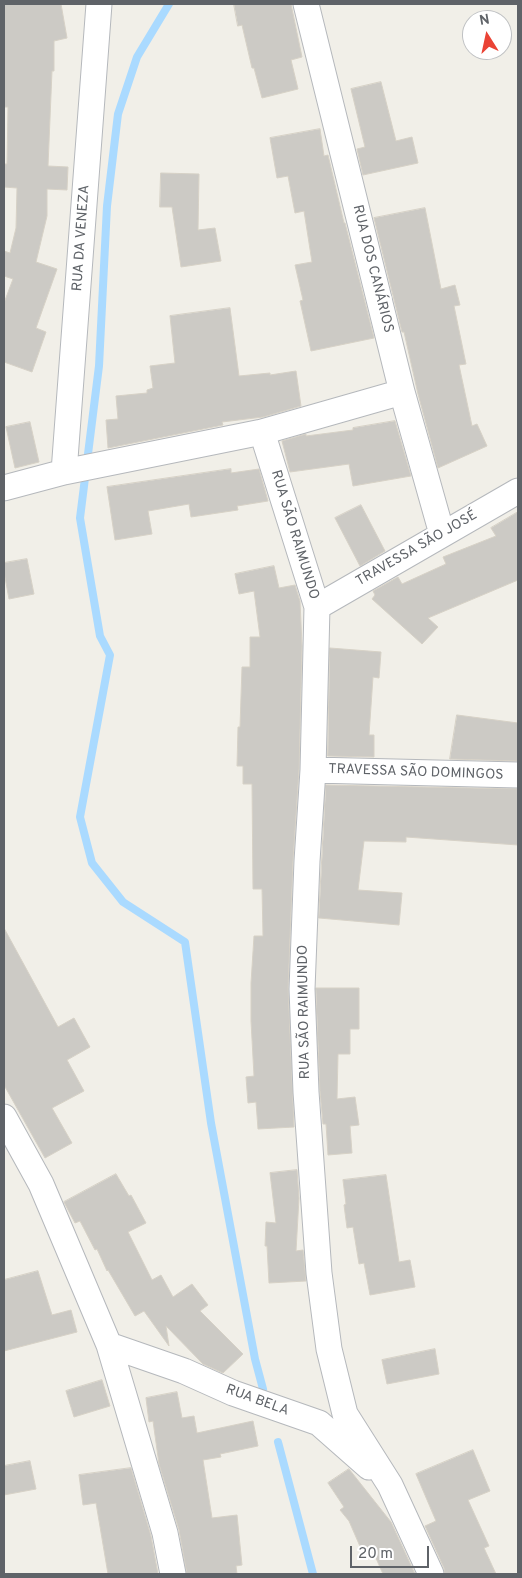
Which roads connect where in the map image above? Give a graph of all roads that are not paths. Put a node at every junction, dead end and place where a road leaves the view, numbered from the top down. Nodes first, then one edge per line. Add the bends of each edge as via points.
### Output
1 (99, 4) edge
2 (306, 4) edge
3 (402, 392) junction
4 (262, 432) junction
5 (66, 472) junction
6 (4, 488) edge
7 (518, 491) edge
8 (442, 534) junction
9 (317, 607) junction
10 (313, 770) junction
11 (518, 775) edge
12 (4, 1117) edge
13 (109, 1344) junction
14 (390, 1485) junction
15 (173, 1574) edge
16 (431, 1574) edge

1 - 5 street, RUA DA VENEZA
2 - 3 street, RUA DOS CANÁRIOS
3 - 4 street
3 - 8 street, RUA DOS CANÁRIOS
4 - 5 street
4 - 9 street, RUA SÃO RAIMUNDO
5 - 6 street
7 - 8 street, TRAVESSA SÃO JOSÉ
8 - 9 street, TRAVESSA SÃO JOSÉ
9 - 10 street, RUA SÃO RAIMUNDO
10 - 11 street, TRAVESSA SÃO DOMINGOS
10 - 14 street, RUA SÃO RAIMUNDO via 302,989 319,1273 329,1349 346,1414
12 - 13 street via 42,1184
13 - 14 street, RUA BELA via 319,1423
13 - 15 street via 165,1533
14 - 16 street, RUA SÃO RAIMUNDO

